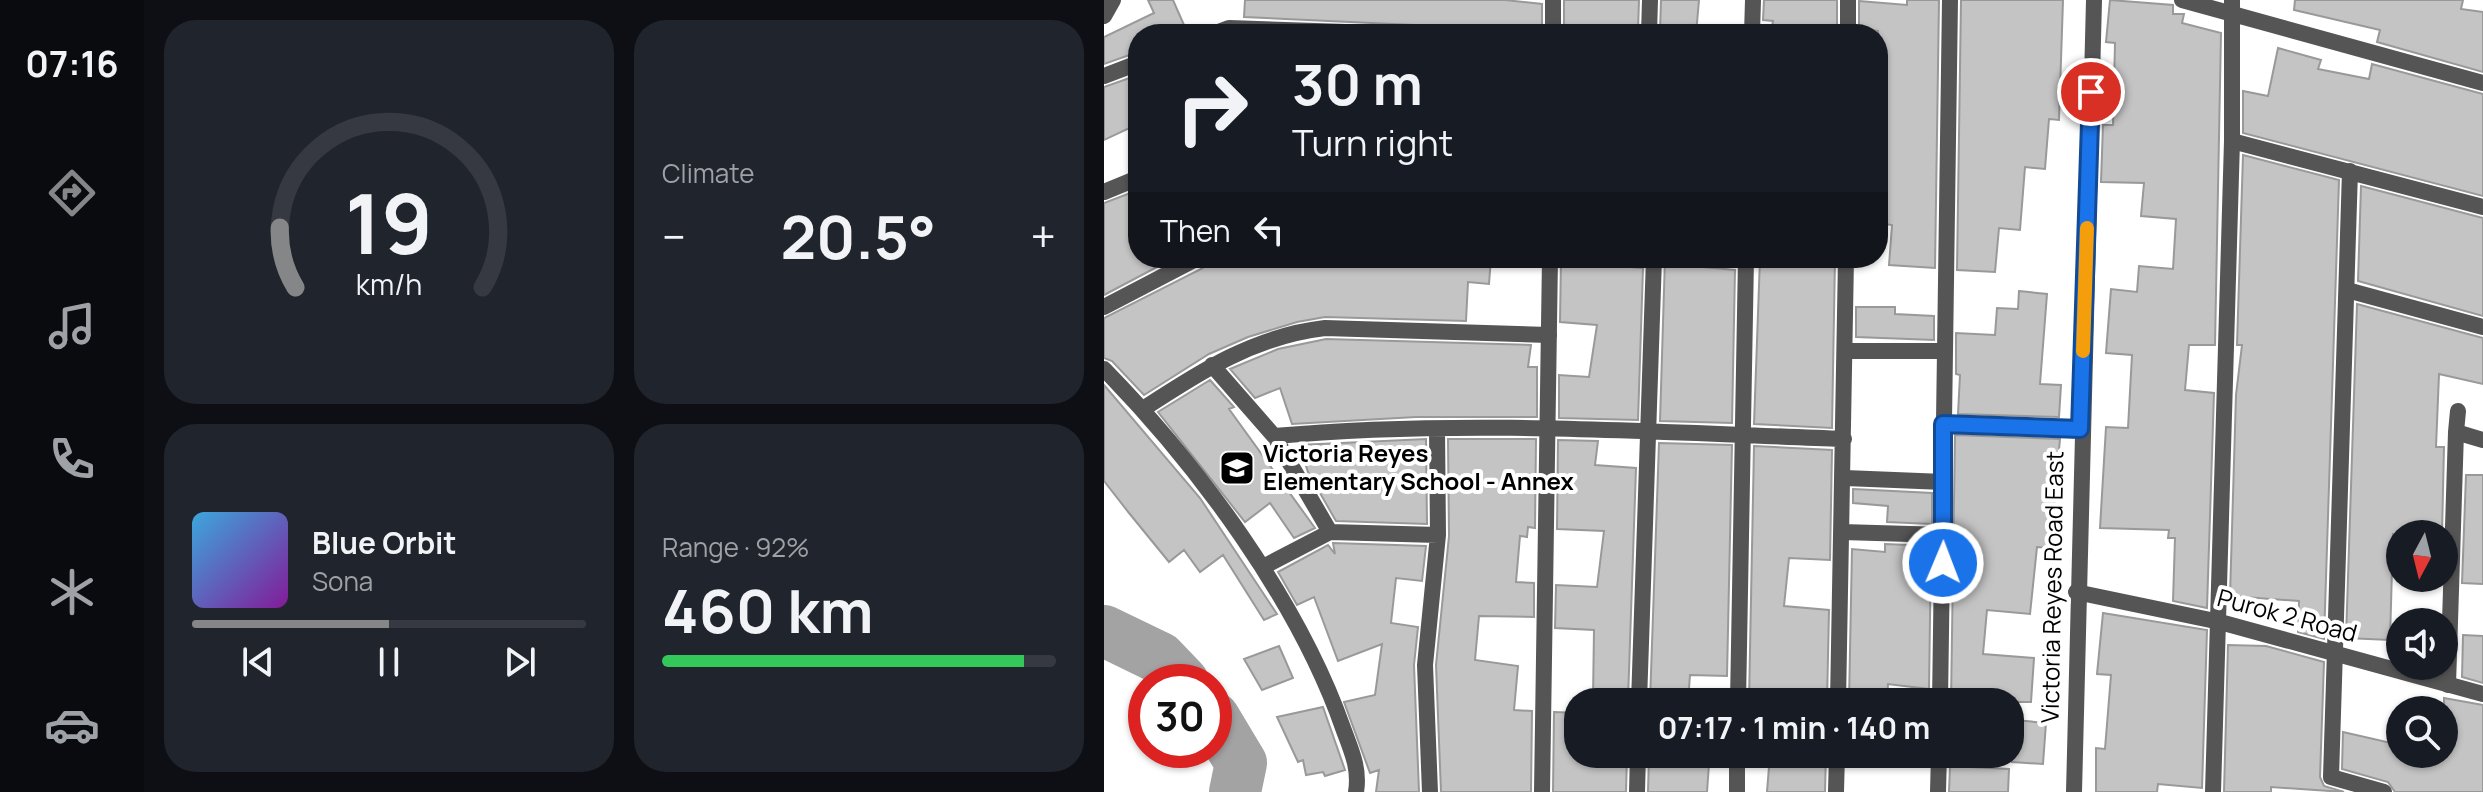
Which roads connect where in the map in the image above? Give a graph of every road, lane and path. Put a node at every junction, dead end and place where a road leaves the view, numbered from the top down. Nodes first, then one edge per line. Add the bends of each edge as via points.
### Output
1 (1113, 0) edge
2 (1553, 0) edge
3 (1650, 0) edge
4 (1753, 0) edge
5 (1848, 0) edge
6 (1950, 0) edge
7 (2094, 0) edge
8 (2182, 0) edge
9 (2232, 7) edge
10 (1104, 16) edge
11 (1553, 24) edge
12 (1649, 24) edge
13 (1752, 24) edge
14 (1848, 24) edge
15 (1128, 67) edge
16 (1104, 76) edge
17 (2483, 83) edge
18 (2232, 141) junction
19 (2350, 171) junction
20 (1128, 182) edge
21 (1104, 192) edge
22 (2483, 207) edge
23 (1179, 268) edge
24 (1550, 268) edge
25 (1654, 268) edge
26 (1746, 268) edge
27 (1846, 268) edge
28 (2347, 290) junction
29 (1104, 307) edge
30 (2483, 327) edge
31 (1549, 335) junction
32 (1845, 351) junction
33 (1943, 351) junction
34 (1212, 365) junction
35 (1104, 369) edge
36 (1143, 409) junction
37 (2458, 411) dead end
38 (1943, 424) junction
39 (1547, 427) junction
40 (1437, 429) junction
41 (2080, 429) junction
42 (1646, 431) junction
43 (2456, 432) junction
44 (1742, 435) junction
45 (1274, 436) junction
46 (1844, 439) junction
47 (2483, 440) edge
48 (1845, 478) junction
49 (1944, 482) junction
50 (1330, 532) junction
51 (1842, 532) junction
52 (1438, 535) junction
53 (1944, 535) junction
54 (1263, 567) junction
55 (2076, 592) junction
56 (2220, 622) junction
57 (2333, 654) junction
58 (2448, 685) junction
59 (1639, 688) edge
60 (1738, 688) edge
61 (1838, 688) edge
62 (1940, 688) edge
63 (2483, 694) edge
64 (1638, 768) edge
65 (1737, 768) edge
66 (1837, 768) edge
67 (1939, 768) edge
68 (1356, 792) edge
69 (1430, 792) edge
70 (1542, 792) edge
71 (1637, 792) edge
72 (1737, 792) edge
73 (1836, 792) edge
74 (1938, 792) edge
75 (2074, 792) edge
76 (2213, 792) edge
77 (2384, 792) edge

1 - 10 street
2 - 11 street
3 - 12 street
4 - 13 street
5 - 14 street
6 - 33 street
7 - 41 street, Victoria Reyes Road East
8 - 9 street
9 - 17 street
9 - 18 street
15 - 16 street
18 - 19 street
18 - 56 street
19 - 22 street
19 - 28 street
20 - 21 street
23 - 29 street
24 - 31 street
25 - 42 street
26 - 44 street
27 - 32 street
28 - 30 street
28 - 57 street
31 - 34 street via 1325,328 1291,332
31 - 39 street
32 - 33 street
32 - 46 street
33 - 38 street
34 - 36 street
34 - 45 street
35 - 36 street
36 - 54 street
37 - 43 street
38 - 41 street
38 - 49 street
39 - 40 street
39 - 42 street
39 - 70 street
40 - 45 street
40 - 52 street
41 - 55 street, Victoria Reyes Road East
42 - 44 street
42 - 59 street
43 - 47 street
43 - 58 street
44 - 46 street
44 - 60 street
45 - 50 street
46 - 48 street
48 - 49 street
48 - 51 street
49 - 53 street
50 - 52 street
50 - 54 street
51 - 53 street
51 - 61 street
52 - 69 street via 1425,665
53 - 62 street
54 - 68 street via 1332,696 1359,773
55 - 56 street, Purok 2 Road
55 - 75 street, Victoria Reyes Road East
56 - 57 street, Purok 2 Road
56 - 76 street
57 - 58 street, Purok 2 Road
57 - 77 street via 2331,777
58 - 63 street, Purok 2 Road
64 - 71 street
65 - 72 street
66 - 73 street
67 - 74 street

